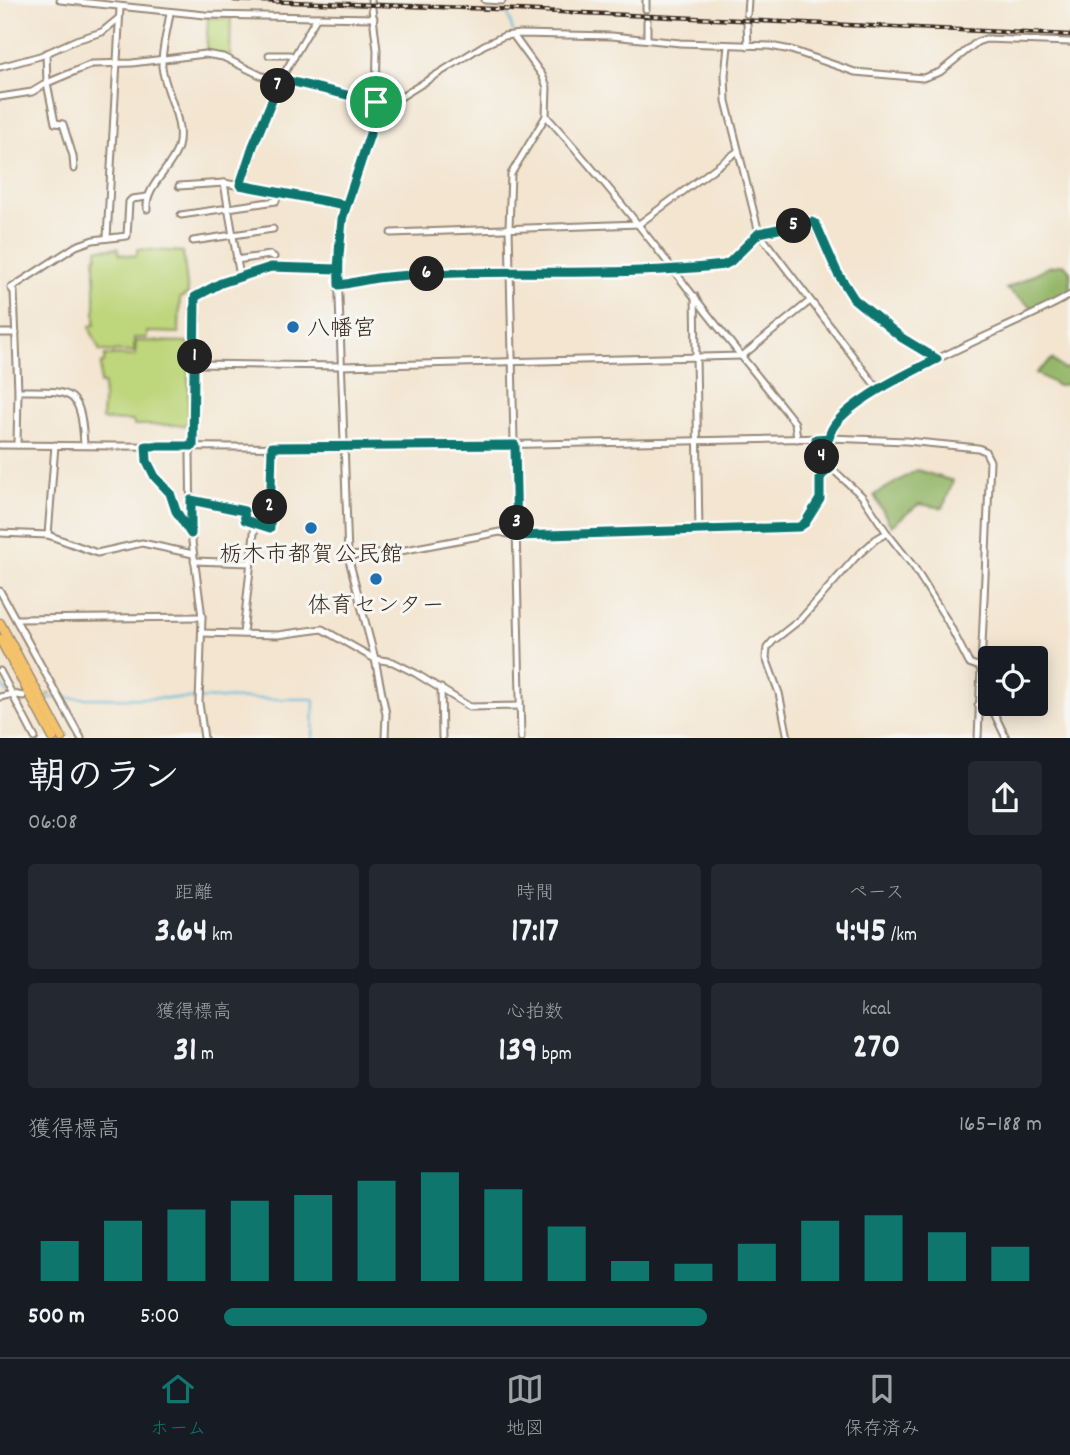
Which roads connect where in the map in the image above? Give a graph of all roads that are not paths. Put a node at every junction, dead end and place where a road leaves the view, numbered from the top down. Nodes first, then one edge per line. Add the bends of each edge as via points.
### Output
1 (60, 0) edge
2 (371, 0) edge
3 (485, 0) edge
4 (646, 0) edge
5 (748, 0) edge
6 (502, 1) edge
7 (120, 8) junction
8 (646, 9) dead end
9 (170, 12) junction
10 (747, 14) dead end
11 (119, 18) junction
12 (317, 18) junction
13 (374, 18) junction
14 (647, 21) dead end
15 (747, 23) dead end
16 (513, 35) junction
17 (647, 39) junction
18 (1070, 42) edge
19 (728, 46) junction
20 (748, 46) junction
21 (46, 53) junction
22 (269, 55) dead end
23 (294, 57) junction
24 (162, 59) junction
25 (117, 63) junction
26 (0, 67) edge
27 (281, 79) junction
28 (47, 83) junction
29 (0, 97) edge
30 (376, 102) junction
31 (546, 116) junction
32 (738, 151) junction
33 (74, 169) dead end
34 (224, 183) junction
35 (240, 185) junction
36 (179, 186) dead end
37 (278, 192) junction
38 (147, 197) junction
39 (345, 205) junction
40 (228, 208) junction
41 (147, 209) dead end
42 (181, 215) dead end
43 (639, 224) junction
44 (509, 228) junction
45 (273, 229) dead end
46 (391, 233) dead end
47 (759, 233) junction
48 (232, 235) junction
49 (107, 238) junction
50 (193, 241) dead end
51 (274, 257) dead end
52 (236, 260) junction
53 (338, 269) junction
54 (673, 270) junction
55 (510, 272) junction
56 (240, 277) junction
57 (339, 285) junction
58 (1070, 295) edge
59 (695, 296) junction
60 (810, 301) junction
61 (0, 333) edge
62 (16, 333) junction
63 (742, 356) junction
64 (695, 358) junction
65 (937, 359) junction
66 (513, 361) junction
67 (195, 364) junction
68 (342, 366) junction
69 (878, 389) junction
70 (18, 391) junction
71 (829, 438) junction
72 (797, 439) junction
73 (816, 439) junction
74 (697, 441) junction
75 (0, 445) edge
76 (18, 445) junction
77 (55, 445) junction
78 (83, 445) junction
79 (515, 445) junction
80 (146, 446) junction
81 (193, 446) junction
82 (272, 447) junction
83 (344, 448) junction
84 (831, 468) junction
85 (191, 500) junction
86 (255, 524) junction
87 (699, 532) junction
88 (0, 533) edge
89 (887, 533) junction
90 (191, 534) junction
91 (48, 535) junction
92 (517, 536) junction
93 (348, 556) junction
94 (193, 558) junction
95 (251, 563) junction
96 (0, 591) edge
97 (202, 617) junction
98 (16, 619) junction
99 (0, 623) edge
100 (202, 633) junction
101 (243, 634) junction
102 (0, 639) edge
103 (981, 646) edge
104 (375, 659) junction
105 (978, 666) edge
106 (0, 671) edge
107 (440, 688) junction
108 (13, 694) junction
109 (23, 696) dead end
110 (0, 697) edge
111 (520, 706) junction
112 (978, 716) edge
113 (996, 716) edge
114 (35, 737) edge
115 (53, 737) edge
116 (62, 737) edge
117 (81, 737) edge
118 (204, 737) edge
119 (386, 737) edge
120 (442, 737) edge
121 (521, 737) edge
122 (788, 737) edge
123 (978, 737) edge
124 (1006, 737) edge

1 - 7 street
2 - 13 street
3 - 6 street
4 - 8 street
5 - 10 street
7 - 9 street
7 - 11 street
9 - 12 street
9 - 24 street
11 - 21 street via 102,32
11 - 25 street
12 - 13 street
12 - 23 street
13 - 30 street
14 - 17 street
15 - 20 street
16 - 17 street
16 - 30 street via 484,45 396,100
16 - 31 street via 547,87
17 - 19 street
18 - 20 street via 986,38 940,72 923,78 869,75 791,50
19 - 20 street
19 - 32 street via 726,101
21 - 26 street
21 - 28 street
22 - 23 street
23 - 27 street
24 - 25 street
24 - 27 street via 214,55 262,76
24 - 38 street via 176,106 179,143
25 - 28 street via 92,64
25 - 49 street
27 - 30 street
27 - 35 street
28 - 29 street via 32,92
28 - 33 street via 54,120 63,124
30 - 39 street
31 - 43 street
31 - 44 street via 511,174
32 - 43 street
32 - 47 street
34 - 35 street
34 - 36 street
34 - 40 street
35 - 37 street
37 - 39 street
37 - 40 street via 276,201
38 - 41 street
38 - 49 street via 129,202 127,236
39 - 53 street
40 - 42 street
40 - 48 street
43 - 44 street
43 - 54 street
44 - 46 street
44 - 55 street
45 - 48 street
47 - 54 street via 724,265
47 - 60 street
47 - 65 street via 816,224 854,299
48 - 50 street
48 - 52 street
49 - 62 street via 76,246 12,288
51 - 52 street
52 - 56 street
53 - 56 street via 275,266
53 - 57 street
54 - 55 street
54 - 59 street
55 - 57 street via 383,277
55 - 66 street
56 - 67 street via 195,297
57 - 68 street
58 - 65 street
59 - 63 street
59 - 64 street
60 - 63 street
60 - 69 street
61 - 62 street
62 - 70 street
63 - 64 street
63 - 72 street via 795,423
64 - 66 street
64 - 74 street
65 - 69 street
66 - 68 street
66 - 79 street
67 - 68 street
67 - 81 street
68 - 83 street
69 - 71 street via 834,424
70 - 76 street
70 - 78 street via 59,391 73,399 81,409
71 - 73 street
71 - 103 street via 939,443 987,453
72 - 73 street
72 - 74 street
73 - 84 street via 817,450
74 - 79 street
74 - 87 street
75 - 76 street
76 - 77 street
77 - 78 street
77 - 91 street
78 - 80 street
79 - 83 street
79 - 92 street
80 - 81 street
80 - 90 street via 155,477 170,493
81 - 82 street
81 - 85 street
82 - 83 street
82 - 86 street via 270,528
83 - 93 street
84 - 87 street via 820,479 820,499 799,527
84 - 89 street via 862,496
85 - 86 street via 244,511 245,520
85 - 90 street
86 - 95 street
87 - 92 street
88 - 91 street
89 - 105 street via 945,615 969,663
89 - 122 street via 855,558 801,619 767,648
90 - 94 street
91 - 94 street via 97,553 142,543
92 - 93 street via 500,532 390,553
92 - 111 street
93 - 104 street
94 - 95 street
94 - 97 street
95 - 101 street
96 - 98 street
97 - 98 street
97 - 100 street
98 - 117 street
99 - 116 highway
100 - 101 street
100 - 118 street via 199,703
101 - 104 street via 322,629
102 - 115 highway
104 - 107 street via 393,662
104 - 119 street
106 - 108 street
107 - 111 street via 470,707
107 - 120 street
108 - 109 street
108 - 110 street
108 - 114 street
111 - 121 street
112 - 123 street
113 - 124 street

